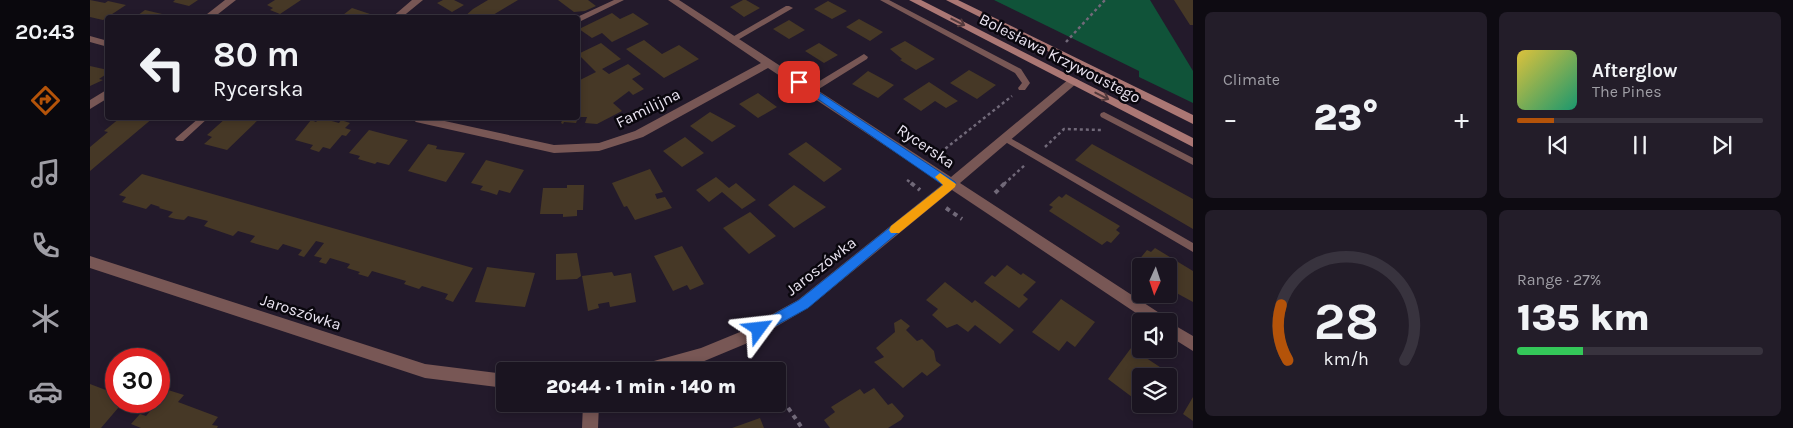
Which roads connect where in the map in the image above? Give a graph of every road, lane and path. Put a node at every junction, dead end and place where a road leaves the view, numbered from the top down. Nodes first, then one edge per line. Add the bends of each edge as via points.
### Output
1 (231, 0) edge
2 (418, 0) edge
3 (620, 0) edge
4 (673, 0) edge
5 (884, 0) edge
6 (914, 0) edge
7 (950, 0) edge
8 (1105, 0) edge
9 (789, 8) dead end
10 (210, 15) edge
11 (400, 15) edge
12 (580, 18) edge
13 (733, 39) junction
14 (90, 40) edge
15 (1066, 42) dead end
16 (105, 43) edge
17 (864, 57) dead end
18 (769, 63) junction
19 (1073, 81) junction
20 (1022, 88) joint
21 (811, 90) junction
22 (105, 94) edge
23 (90, 105) edge
24 (1104, 116) dead end
25 (202, 120) edge
26 (425, 120) edge
27 (1193, 120) edge
28 (1005, 138) junction
29 (180, 139) dead end
30 (1193, 143) edge
31 (1193, 162) edge
32 (924, 166) junction
33 (951, 184) junction
34 (1193, 248) edge
35 (90, 262) edge
36 (1147, 313) edge
37 (1177, 333) edge
38 (1193, 344) edge
39 (676, 362) edge
40 (496, 380) edge
41 (786, 404) edge
42 (591, 412) edge
43 (590, 428) edge
44 (802, 428) edge

1 - 10 street
2 - 11 street
3 - 12 lane
4 - 13 street, Rycerska
5 - 20 lane via 1018,71 1026,83
6 -> 19 main road, Bolesława Krzywoustego
7 - 27 main road, Bolesława Krzywoustego
8 - 15 path
9 - 13 lane
13 - 18 street, Rycerska
14 - 16 street
17 - 21 lane
18 - 21 street, Rycerska
18 - 26 street, Familijna via 639,134 598,147 554,149
19 - 28 street, Jaroszówka
19 -> 30 main road, Bolesława Krzywoustego
20 - 32 path
21 - 32 street, Rycerska
22 - 23 street
24 - 31 lane
25 - 29 lane
28 - 33 street, Jaroszówka
28 - 34 lane
32 - 33 street, Rycerska
33 - 36 street, Rycerska
33 - 39 street, Jaroszówka via 803,304 736,341
35 - 40 street, Jaroszówka via 425,370
37 - 38 street
41 - 44 path
42 - 43 street

